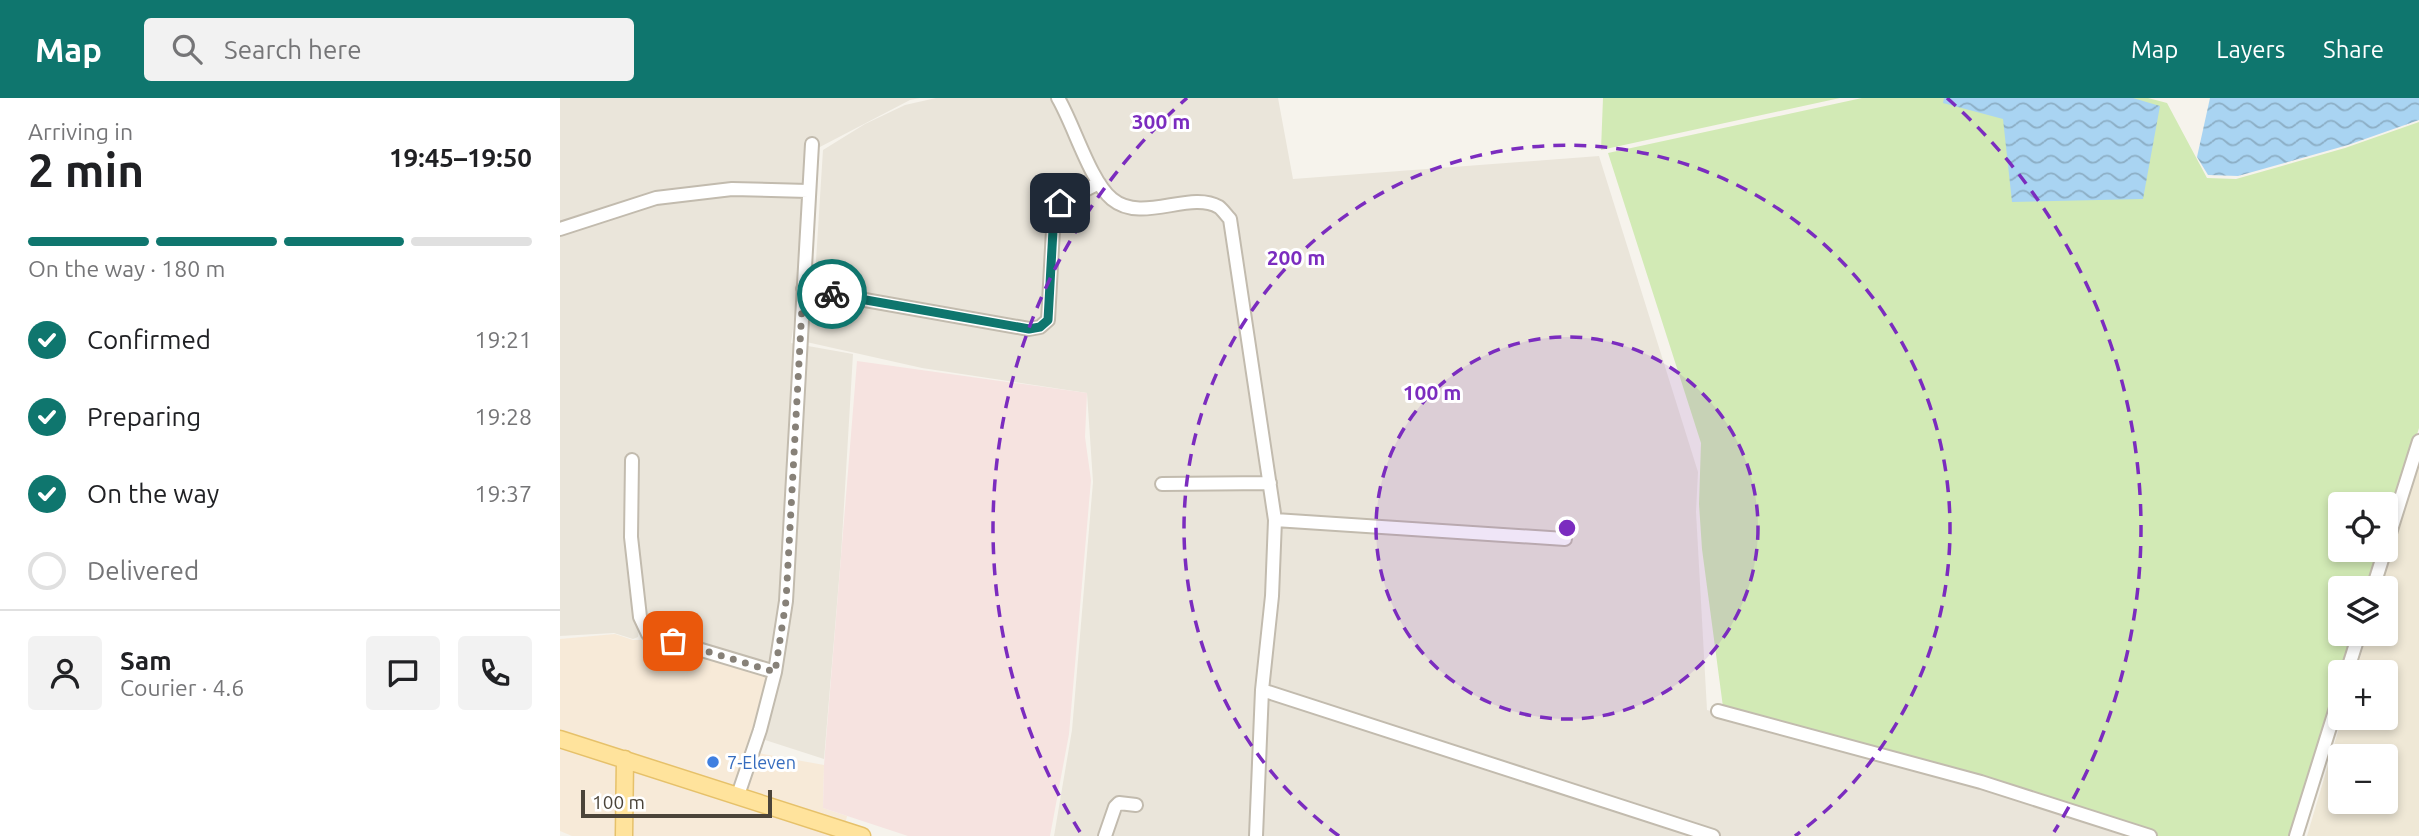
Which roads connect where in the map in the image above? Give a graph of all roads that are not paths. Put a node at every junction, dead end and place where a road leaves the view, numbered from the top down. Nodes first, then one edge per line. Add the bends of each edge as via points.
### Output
1 (1058, 98) edge
2 (812, 144) dead end
3 (1098, 183) junction
4 (808, 191) junction
5 (560, 229) edge
6 (803, 289) junction
7 (2419, 441) edge
8 (632, 460) dead end
9 (1270, 483) junction
10 (1162, 484) dead end
11 (2398, 508) edge
12 (1275, 520) junction
13 (1565, 539) dead end
14 (775, 672) junction
15 (1262, 690) junction
16 (1718, 711) dead end
17 (2329, 730) edge
18 (560, 739) edge
19 (625, 759) junction
20 (738, 795) junction
21 (1136, 805) dead end
22 (624, 836) edge
23 (862, 836) edge
24 (1105, 836) edge
25 (1256, 836) edge
26 (1713, 836) edge
27 (2150, 836) edge
28 (2296, 836) edge

1 - 3 street
2 - 4 street
3 - 6 street via 1060,203 1054,212 1048,320 1040,327 1029,329
3 - 9 street via 1110,198 1128,207 1200,203 1218,207 1230,219
4 - 5 street via 732,189 656,198
4 - 6 street
6 - 14 street via 786,601
7 - 11 street
8 - 14 street via 631,537 640,617 648,634
9 - 10 street
9 - 12 street
12 - 13 street
12 - 15 street
14 - 20 street
15 - 25 street
15 - 26 street
16 - 27 street via 1981,782
17 - 28 street
18 - 19 main road
19 - 20 main road
19 - 22 main road
20 - 23 main road
21 - 24 street via 1119,803 1115,807

